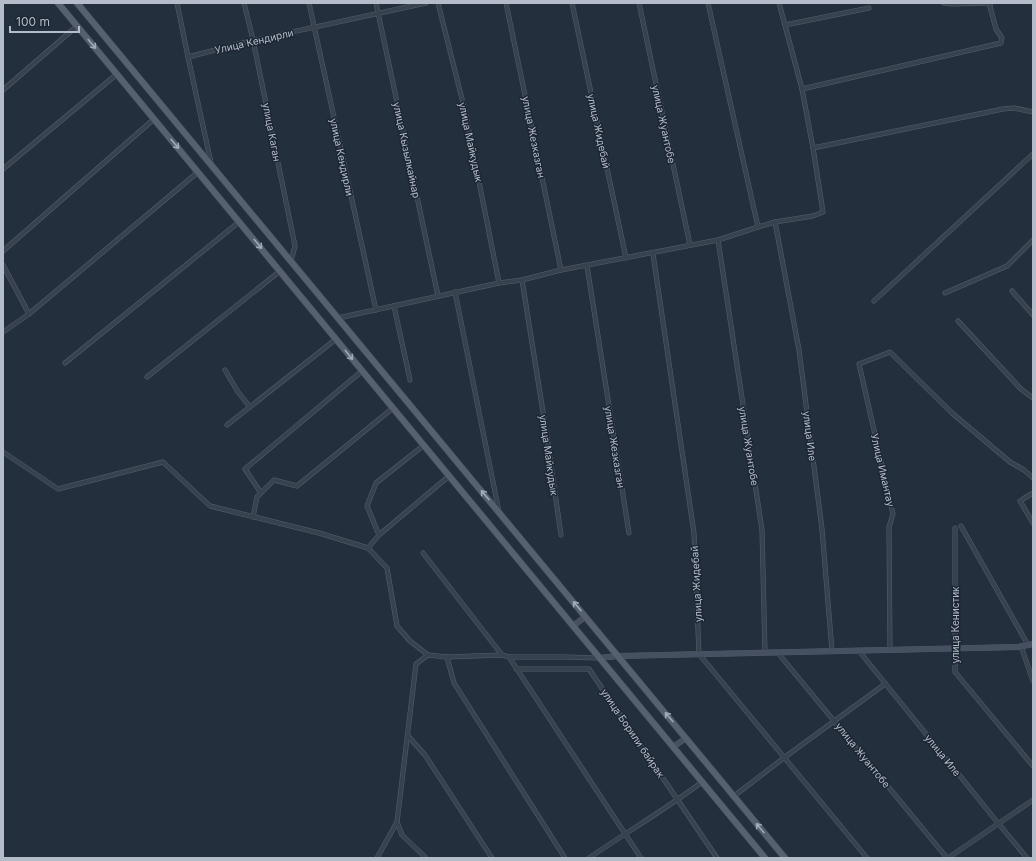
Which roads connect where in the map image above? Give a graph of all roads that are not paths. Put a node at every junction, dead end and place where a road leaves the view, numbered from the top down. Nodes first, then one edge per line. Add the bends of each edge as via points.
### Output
1 (77, 3) edge
2 (177, 3) edge
3 (244, 3) edge
4 (309, 3) edge
5 (376, 3) edge
6 (426, 3) edge
7 (438, 3) edge
8 (506, 3) edge
9 (572, 3) edge
10 (639, 3) edge
11 (708, 3) edge
12 (780, 3) edge
13 (944, 3) edge
14 (990, 3) edge
15 (62, 4) edge
16 (870, 8) dead end
17 (378, 13) junction
18 (785, 25) junction
19 (77, 26) junction
20 (314, 27) junction
21 (253, 40) junction
22 (188, 57) junction
23 (117, 74) junction
24 (802, 89) junction
25 (3, 90) edge
26 (1033, 112) edge
27 (154, 119) junction
28 (813, 148) junction
29 (1033, 154) edge
30 (211, 163) junction
31 (3, 169) edge
32 (198, 172) junction
33 (239, 222) junction
34 (775, 222) junction
35 (758, 227) junction
36 (718, 240) junction
37 (1033, 240) edge
38 (690, 245) junction
39 (3, 251) edge
40 (653, 254) junction
41 (626, 258) junction
42 (291, 261) junction
43 (3, 266) edge
44 (587, 266) junction
45 (561, 270) junction
46 (280, 271) junction
47 (522, 280) junction
48 (499, 283) junction
49 (1012, 291) dead end
50 (455, 292) junction
51 (945, 293) dead end
52 (438, 296) junction
53 (874, 301) dead end
54 (394, 306) junction
55 (375, 310) junction
56 (30, 314) junction
57 (1033, 315) edge
58 (338, 318) junction
59 (958, 321) dead end
60 (3, 332) edge
61 (336, 339) junction
62 (65, 363) dead end
63 (225, 370) dead end
64 (362, 371) junction
65 (148, 378) dead end
66 (410, 380) dead end
67 (1033, 398) edge
68 (250, 407) junction
69 (393, 408) junction
70 (227, 425) dead end
71 (424, 445) junction
72 (3, 452) edge
73 (449, 476) junction
74 (1033, 478) edge
75 (261, 492) junction
76 (1033, 493) edge
77 (500, 513) junction
78 (252, 517) junction
79 (1033, 523) edge
80 (961, 526) dead end
81 (955, 528) dead end
82 (629, 534) dead end
83 (379, 535) junction
84 (561, 535) dead end
85 (368, 548) junction
86 (423, 553) dead end
87 (585, 616) junction
88 (573, 626) junction
89 (1031, 644) edge
90 (1021, 646) junction
91 (956, 648) junction
92 (890, 650) junction
93 (832, 651) junction
94 (859, 651) junction
95 (765, 653) junction
96 (778, 653) junction
97 (699, 654) junction
98 (428, 655) junction
99 (502, 655) junction
100 (618, 656) junction
101 (447, 657) junction
102 (509, 657) junction
103 (599, 658) junction
104 (516, 669) junction
105 (1033, 681) edge
106 (885, 684) junction
107 (834, 721) junction
108 (408, 736) junction
109 (686, 738) junction
110 (673, 747) junction
111 (785, 757) junction
112 (1033, 766) edge
113 (702, 782) junction
114 (734, 796) junction
115 (678, 800) junction
116 (1033, 800) edge
117 (397, 822) junction
118 (998, 824) junction
119 (625, 834) junction
120 (378, 858) edge
121 (426, 858) edge
122 (492, 858) edge
123 (565, 858) edge
124 (589, 858) edge
125 (641, 858) edge
126 (717, 858) edge
127 (765, 858) edge
128 (785, 858) edge
129 (867, 858) edge
130 (947, 858) edge
131 (1027, 858) edge

1 - 30 main road
2 - 22 street
3 - 21 street, улица Каган
4 - 20 street, улица Кендирли
5 - 17 street, улица Кызылкайнар
6 - 17 street, Улица Кендирли
7 - 48 street, улица Майкудык via 465,111
8 - 45 street, улица Жезказган
9 - 41 street, улица Жидебай
10 - 38 street, улица Жуантобе
11 - 35 street
12 - 18 street
13 - 14 street
14 - 24 street via 996,29 1002,38 1001,43
15 - 19 main road
16 - 18 street
17 - 20 street, Улица Кендирли
17 - 52 street, улица Кызылкайнар
18 - 24 street
19 -> 23 main road
19 - 25 street
20 - 21 street, Улица Кендирли
20 - 55 street, улица Кендирли
21 - 22 street, Улица Кендирли
21 - 42 street, улица Каган via 295,246
22 - 30 street
23 - 27 main road
23 - 31 street
24 - 28 street
26 - 28 street via 1014,108 1003,109
27 -> 32 main road
27 - 39 street
28 - 34 street via 823,212
29 - 53 street
30 - 42 main road
32 - 33 main road
32 - 56 street
33 -> 46 main road
33 - 62 street
34 - 35 street
34 - 93 street, улица Иле via 800,358 822,529
35 - 36 street
36 - 38 street
36 - 95 street, улица Жуантобе via 762,530
37 - 51 street via 1007,266
38 - 40 street
40 - 41 street
40 - 97 street, улица Жидебай via 694,533
41 - 44 street
42 - 58 main road
43 - 56 street
44 - 45 street
44 - 82 street, улица Жезказган
45 - 47 street
46 - 61 main road
46 - 65 street
47 - 48 street
47 - 84 street, улица Майкудык
48 - 50 street
49 - 57 street
50 - 52 street
50 - 77 street
52 - 54 street
54 - 55 street
54 - 66 street
55 - 58 street
56 - 60 street
77 -> 58 main road
59 - 67 street via 1021,389
61 -> 64 main road
61 - 68 street
63 - 68 street
64 - 69 main road
64 - 75 street via 244,469
68 - 70 street
69 - 71 main road
69 - 75 street via 297,486 274,480
71 - 73 main road
71 - 83 street via 376,483 367,506
72 - 78 street via 58,488 163,462 210,506
73 - 83 street
73 - 88 main road
74 - 92 street, Улица Имантау via 952,413 890,352 859,364 893,514 889,527
75 - 78 street via 257,497
76 - 79 street via 1021,500
87 -> 77 main road
78 - 85 street
80 - 89 street
81 - 91 street, улица Кенистик
83 - 85 street
85 - 98 street via 387,568 397,626 410,641
86 - 99 street
87 - 88 street
87 - 100 main road
88 - 103 main road
89 - 90 street
90 - 91 street
90 - 105 street
91 - 92 street
91 - 112 street, улица Кенистик via 955,672
92 - 94 street
93 - 94 street
93 - 96 street
94 - 106 street, улица Иле
95 - 96 street
95 - 97 street
96 - 107 street, улица Жуантобе
97 - 100 street
97 - 111 street
98 - 101 street
98 - 108 street via 416,664
99 - 101 street
99 - 102 street
100 - 103 street
109 -> 100 main road
101 - 123 street via 454,683
102 - 103 street
102 - 104 street
103 - 110 main road
104 - 115 street, улица Борили байрак via 589,669
104 - 119 street
106 - 107 street
106 - 118 street, улица Иле
107 - 111 street
107 - 130 street, улица Жуантобе
108 - 117 street
108 - 122 street via 425,755
109 - 110 street
109 - 114 main road
110 - 113 main road
111 - 114 street
111 - 129 street
113 - 115 street
113 - 127 main road
128 -> 114 main road
115 - 119 street
115 - 126 street, улица Борили байрак
116 - 118 street
117 - 120 street
117 - 121 street via 402,835
118 - 130 street
118 - 131 street, улица Иле
119 - 124 street
119 - 125 street

